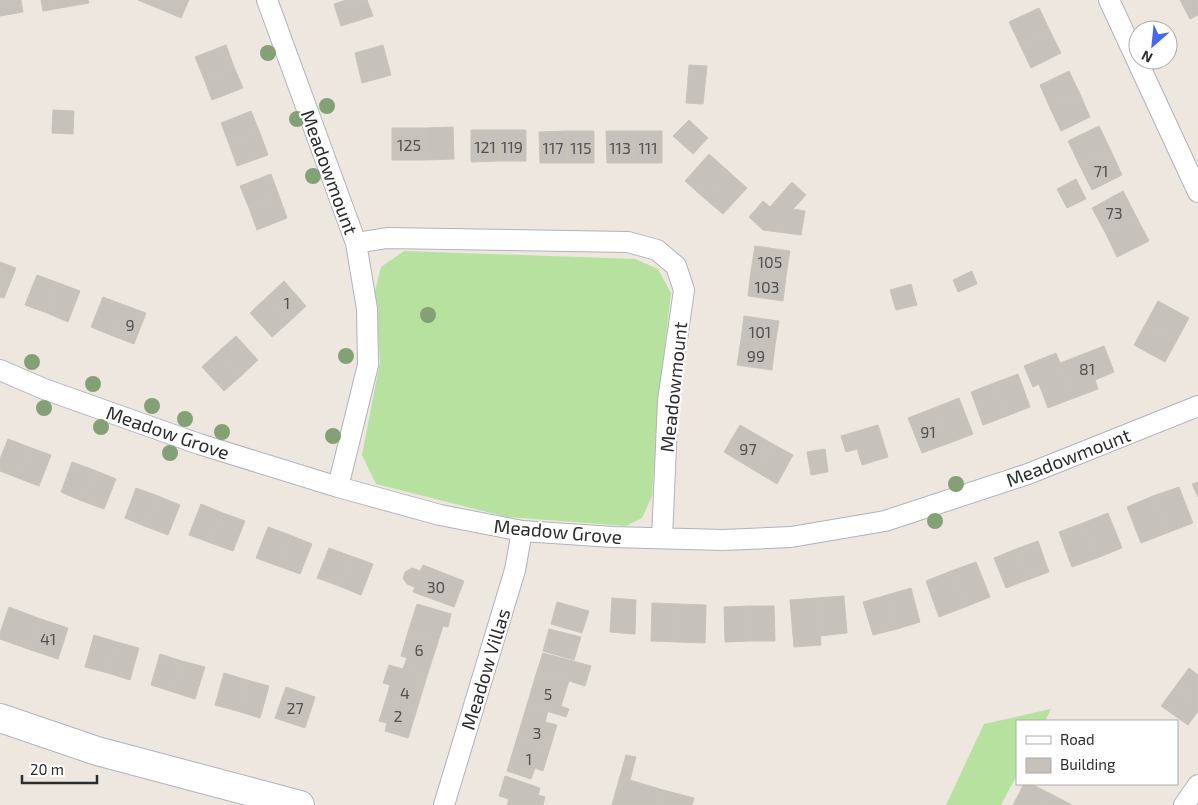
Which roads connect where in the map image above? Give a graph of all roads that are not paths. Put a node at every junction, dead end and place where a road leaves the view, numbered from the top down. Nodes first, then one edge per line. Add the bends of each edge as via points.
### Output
1 (267, 0) edge
2 (1109, 0) edge
3 (1198, 192) edge
4 (356, 243) junction
5 (0, 370) edge
6 (1198, 406) edge
7 (338, 487) junction
8 (522, 531) junction
9 (662, 538) junction
10 (0, 718) edge
11 (1198, 785) edge
12 (300, 805) edge
13 (444, 805) edge
14 (1184, 805) edge

1 - 4 street, Meadowmount
2 - 3 street
4 - 7 street via 367,309 368,365
4 - 9 street, Meadowmount via 386,238 628,242 656,250 676,266 684,290 668,401
5 - 7 street, Meadow Grove via 199,444
6 - 9 street, Meadowmount via 1028,474 885,521 791,537
7 - 8 street, Meadow Grove via 440,515
8 - 9 street, Meadow Grove
8 - 13 street, Meadow Villas via 515,570
10 - 12 street via 97,752
11 - 14 street

